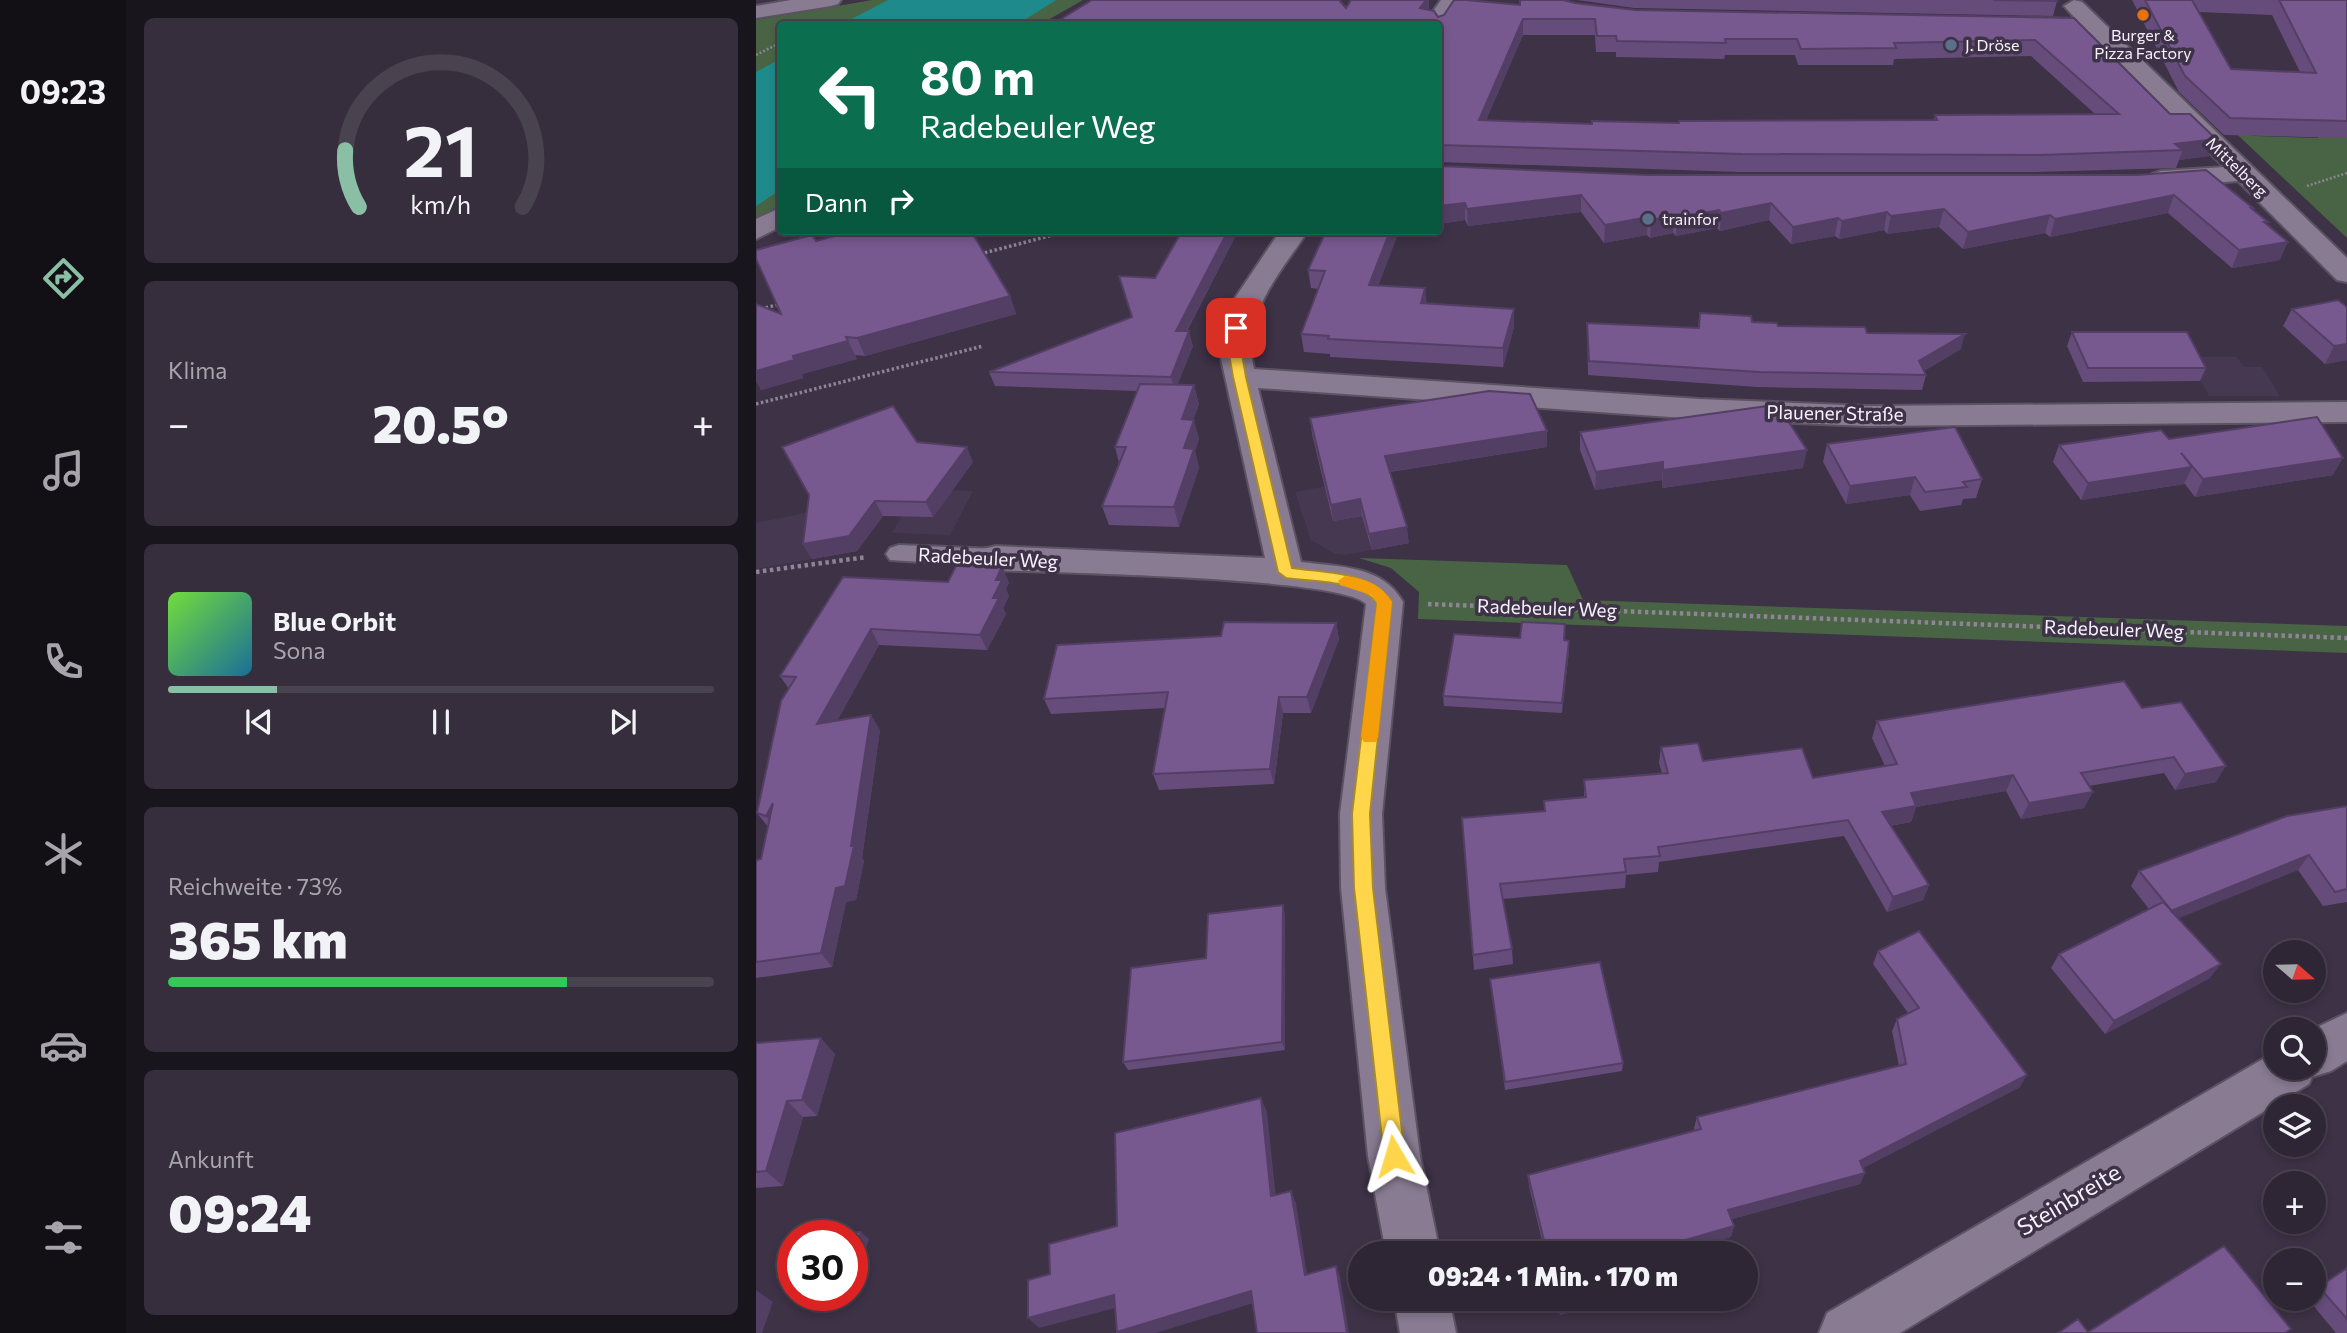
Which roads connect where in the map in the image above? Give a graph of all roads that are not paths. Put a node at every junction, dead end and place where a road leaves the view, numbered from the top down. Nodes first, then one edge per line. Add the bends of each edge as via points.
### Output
1 (831, 0) edge
2 (1452, 0) edge
3 (2068, 0) edge
4 (756, 12) edge
5 (1437, 21) edge
6 (2012, 24) edge
7 (2094, 26) junction
8 (2242, 173) junction
9 (2131, 182) edge
10 (777, 218) edge
11 (756, 231) edge
12 (1291, 235) edge
13 (2342, 265) edge
14 (1239, 377) junction
15 (2347, 412) edge
16 (899, 554) road end
17 (996, 558) joint
18 (1286, 572) junction
19 (2347, 1035) edge
20 (2326, 1048) edge
21 (2272, 1080) edge
22 (1411, 1241) edge
23 (1424, 1311) edge
24 (1428, 1333) edge
25 (1847, 1333) edge

1 - 4 street
2 - 5 street
3 - 7 street, Mittelberg
6 - 7 street
7 - 8 street, Mittelberg
8 - 9 street
8 - 13 street, Mittelberg
10 - 11 street
12 - 14 street via 1236,328
14 - 15 street, Plauener Straße via 1868,416
14 - 18 street
16 - 17 lane, Radebeuler Weg
17 - 18 street, Radebeuler Weg
18 - 22 street, Radebeuler Weg via 1359,583 1376,591 1385,602 1361,814 1363,888 1394,1156
19 - 20 street
21 - 25 street, Steinbreite
23 - 24 street

